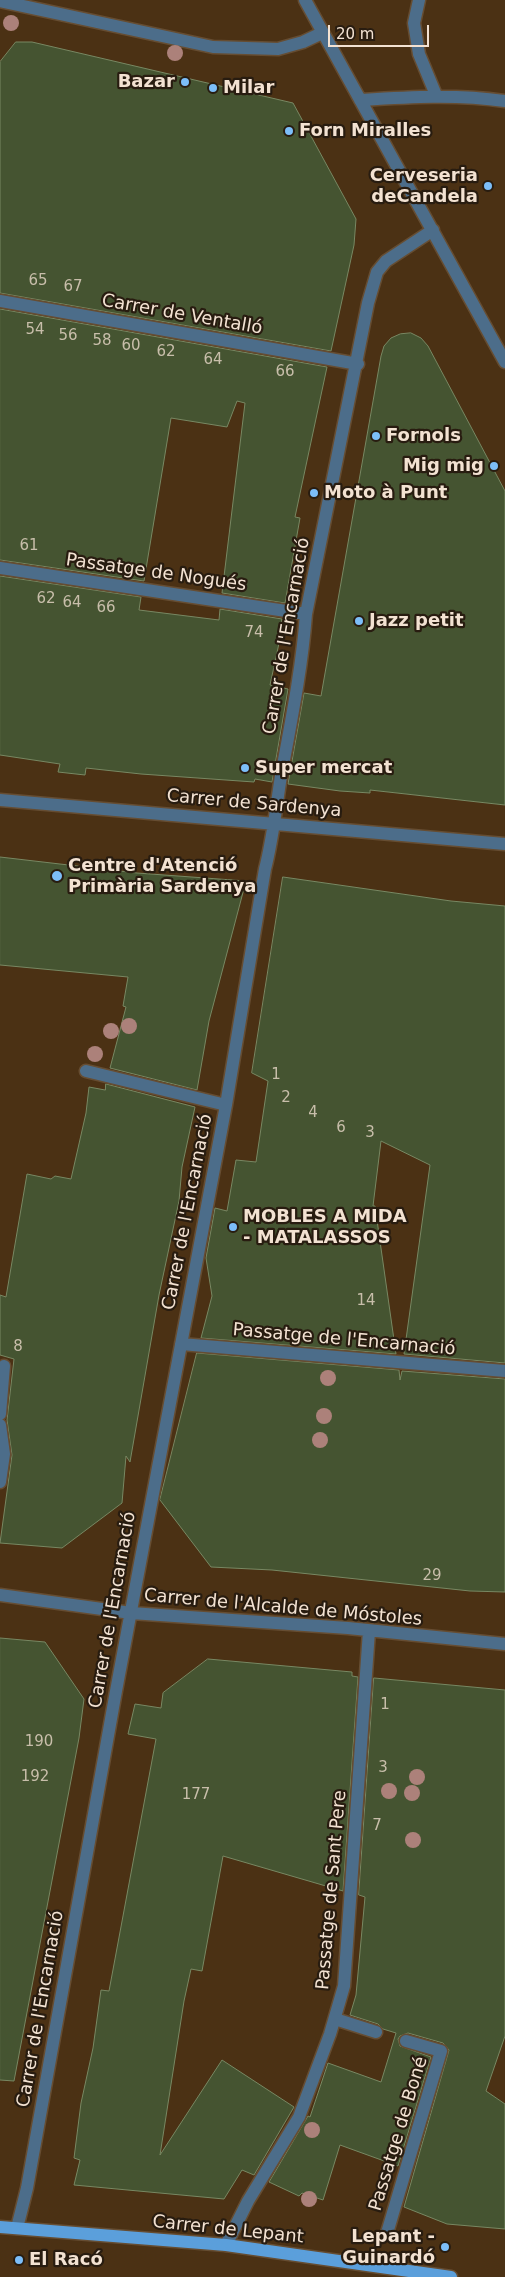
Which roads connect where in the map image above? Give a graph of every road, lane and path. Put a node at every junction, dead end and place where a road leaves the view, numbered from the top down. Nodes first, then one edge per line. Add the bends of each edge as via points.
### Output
1 (305, 0) edge
2 (419, 0) edge
3 (0, 1) edge
4 (322, 33) junction
5 (436, 95) junction
6 (360, 100) junction
7 (505, 101) edge
8 (433, 230) junction
9 (0, 301) edge
10 (505, 362) edge
11 (358, 364) junction
12 (0, 568) edge
13 (306, 614) junction
14 (0, 800) edge
15 (275, 822) junction
16 (505, 844) edge
17 (86, 1071) dead end
18 (226, 1105) junction
19 (181, 1344) junction
20 (4, 1366) dead end
21 (505, 1371) edge
22 (0, 1414) edge
23 (0, 1425) edge
24 (0, 1482) edge
25 (0, 1595) edge
26 (131, 1613) junction
27 (369, 1632) junction
28 (505, 1644) edge
29 (335, 2019) junction
30 (376, 2032) dead end
31 (406, 2041) dead end
32 (0, 2227) edge
33 (17, 2228) junction
34 (387, 2233) dead end
35 (226, 2245) junction
36 (451, 2277) edge

1 - 4 street
2 - 5 street via 414,23 419,54
3 - 4 street via 213,47 278,49
4 - 6 street
5 - 6 street
5 - 7 street
6 - 8 street
8 - 10 street
8 - 11 street, Carrer de l'Encarnació via 386,261 377,272 368,303
9 - 11 street, Carrer de Ventalló
11 - 13 street, Carrer de l'Encarnació
12 - 13 street, Passatge de Nogués
13 - 15 street, Carrer de l'Encarnació via 303,653
14 - 15 street, Carrer de Sardenya
15 - 16 street, Carrer de Sardenya
15 - 18 street, Carrer de l'Encarnació via 264,869
17 - 18 street
18 - 19 street, Carrer de l'Encarnació
19 - 21 street, Passatge de l'Encarnació
19 - 26 street, Carrer de l'Encarnació
20 - 22 street
23 - 24 street via 4,1454
25 - 26 street, Carrer de l'Alcalde de Móstoles
26 - 27 street, Carrer de l'Alcalde de Móstoles
26 - 33 street, Carrer de l'Encarnació via 27,2188
27 - 28 street, Carrer de l'Alcalde de Móstoles
27 - 29 street, Passatge de Sant Pere via 344,1986
29 - 30 street
29 - 35 street, Passatge de Sant Pere via 299,2117 248,2201
31 - 34 street, Passatge de Boné via 441,2051
32 - 33 main road, Carrer de Lepant
33 - 35 main road, Carrer de Lepant
35 - 36 main road, Carrer de Lepant

